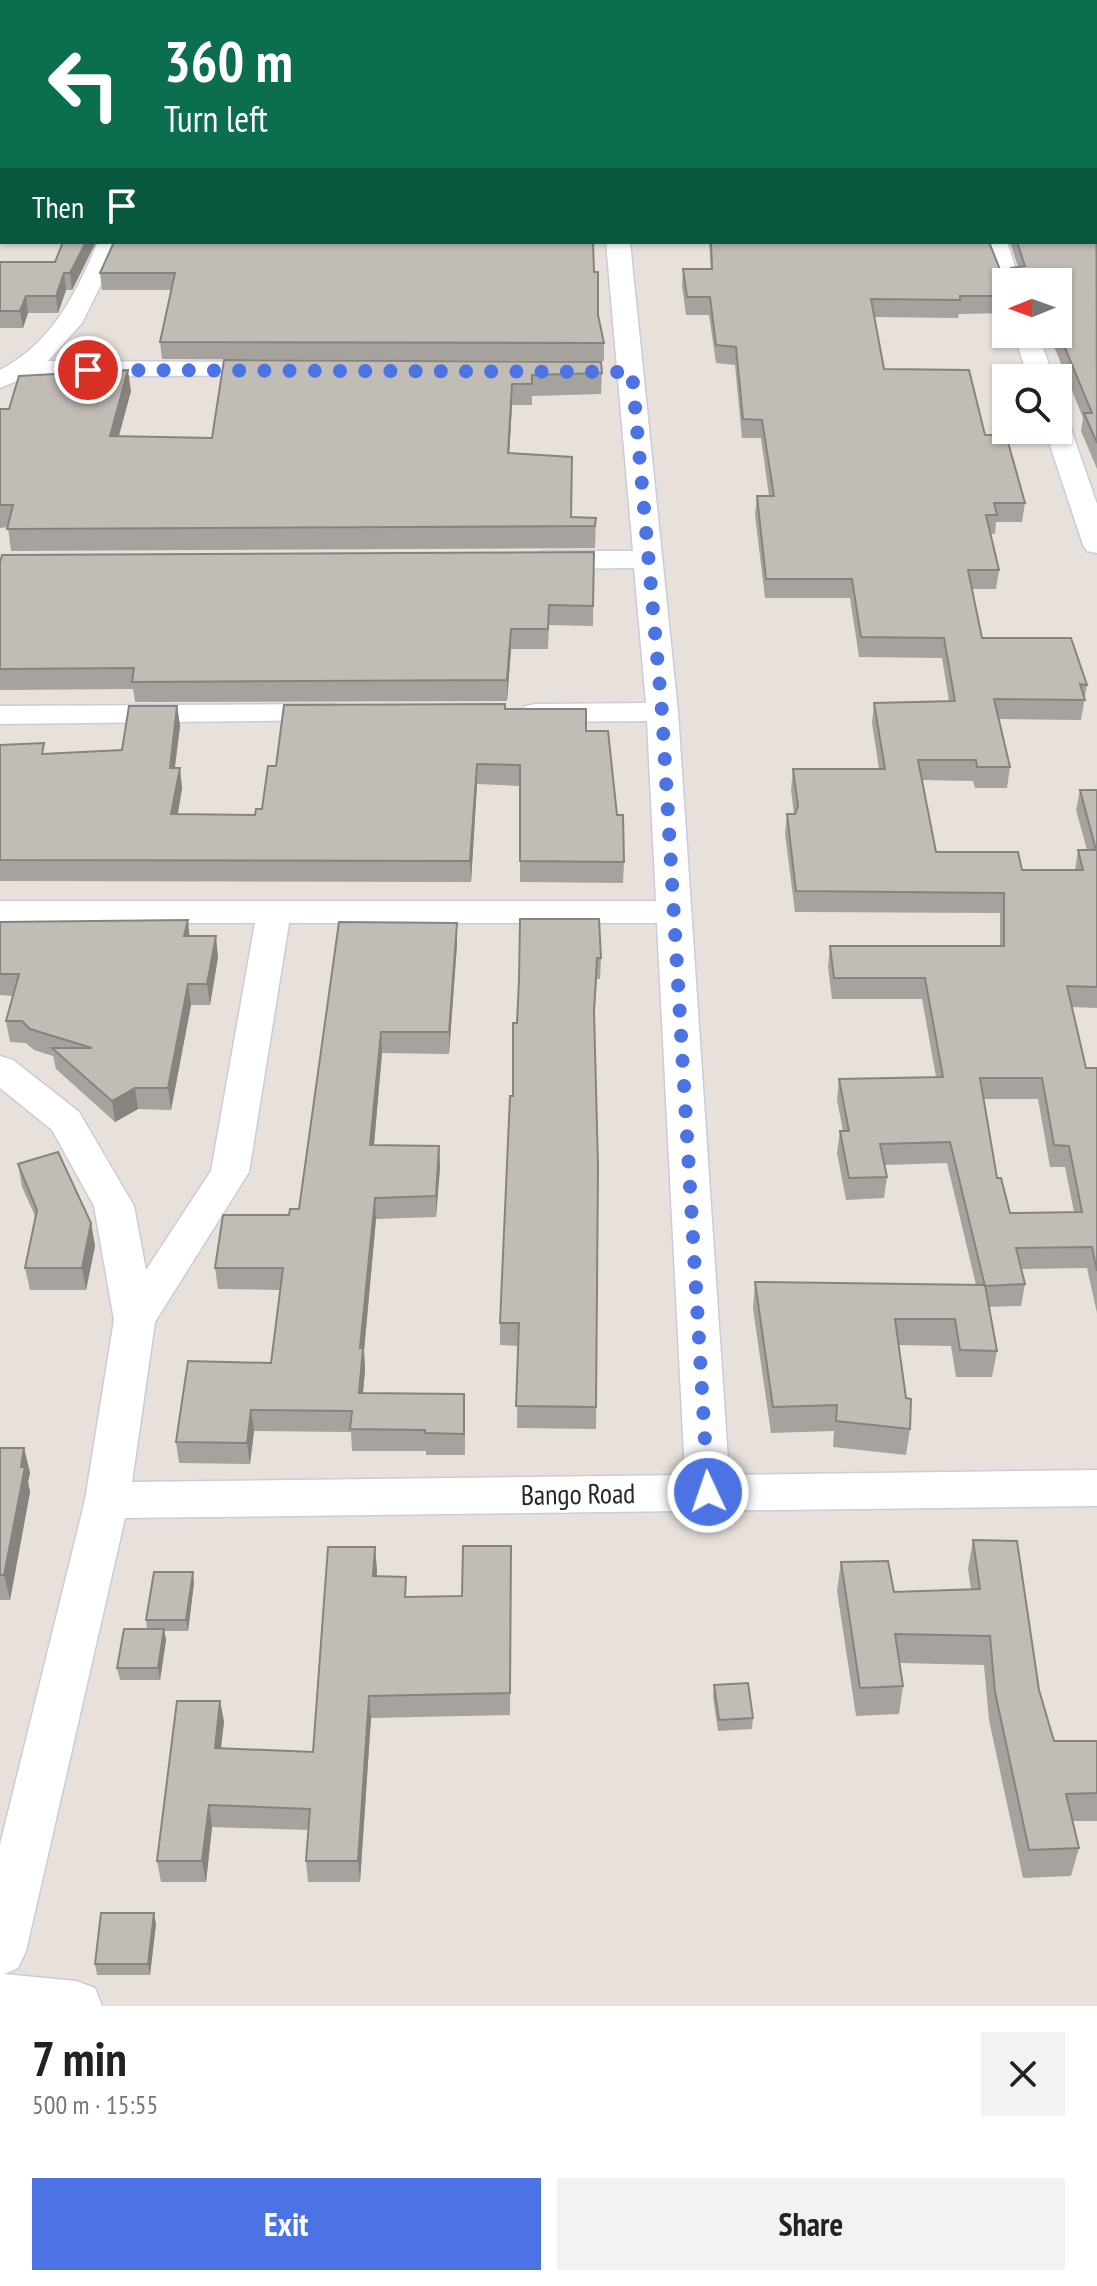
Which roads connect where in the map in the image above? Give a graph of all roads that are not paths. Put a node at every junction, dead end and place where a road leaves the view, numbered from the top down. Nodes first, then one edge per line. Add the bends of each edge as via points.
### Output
1 (109, 244) edge
2 (618, 244) edge
3 (996, 244) edge
4 (1003, 268) edge
5 (24, 369) junction
6 (296, 370) edge
7 (0, 380) edge
8 (1063, 444) edge
9 (1097, 545) edge
10 (648, 559) junction
11 (521, 560) edge
12 (662, 712) junction
13 (363, 713) edge
14 (505, 713) edge
15 (0, 715) edge
16 (0, 912) edge
17 (274, 912) junction
18 (674, 912) junction
19 (0, 1069) edge
20 (135, 1320) junction
21 (1097, 1488) edge
22 (708, 1492) junction
23 (107, 1500) junction
24 (0, 1951) edge
25 (0, 1999) edge
26 (76, 2006) edge

1 - 5 street via 74,322
2 - 10 street via 616,372
3 - 4 street
5 - 6 street
5 - 7 street
8 - 9 street
10 - 11 street
10 - 12 street
12 - 14 street
12 - 18 street
13 - 15 street
16 - 17 street
17 - 18 street
17 - 20 street via 230,1172
18 - 22 street
19 - 20 street via 66,1121 114,1206
20 - 23 street
21 - 22 street, Bango Road
22 - 23 street, Bango Road
23 - 24 street
25 - 26 street

